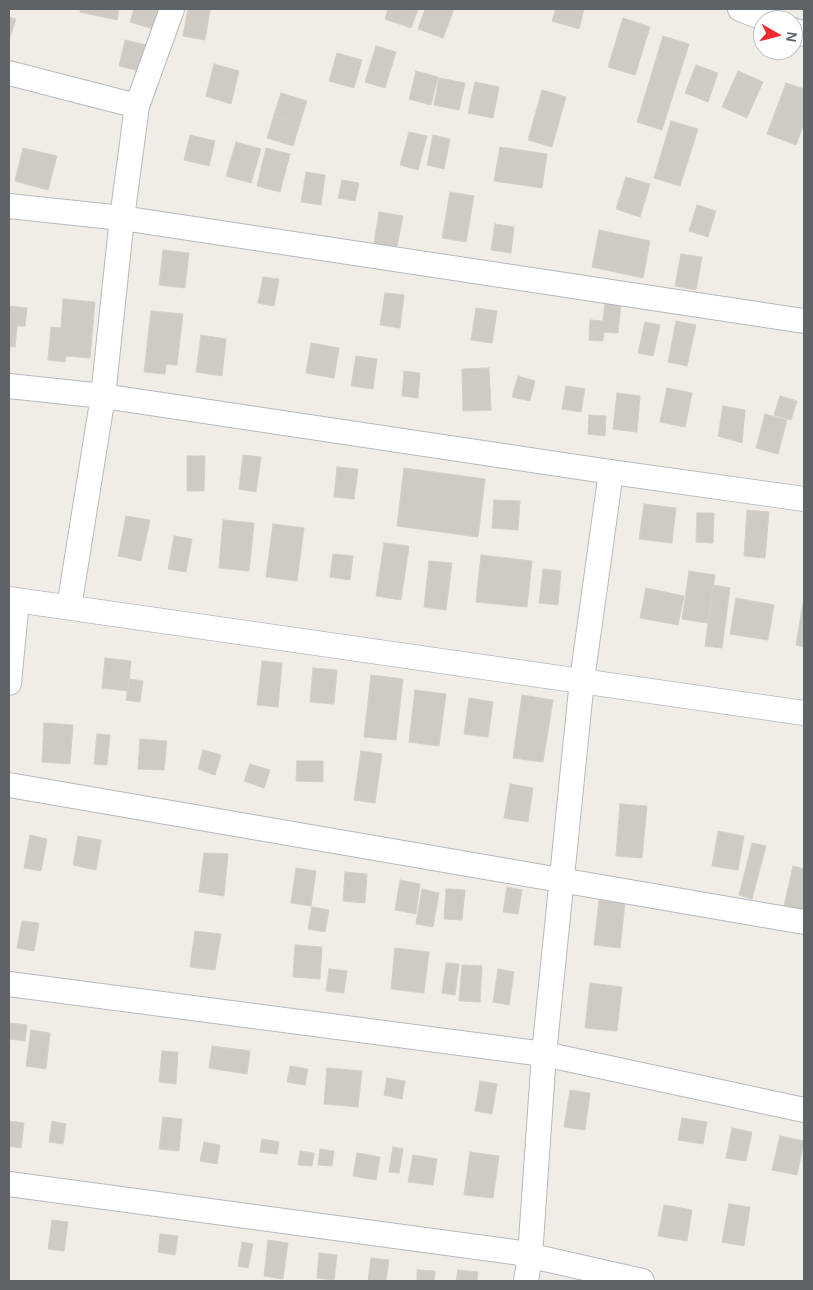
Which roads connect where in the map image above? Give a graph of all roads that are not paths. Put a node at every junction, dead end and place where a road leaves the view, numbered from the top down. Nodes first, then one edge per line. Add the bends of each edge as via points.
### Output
1 (172, 9) edge
2 (740, 9) edge
3 (753, 14) edge
4 (9, 73) edge
5 (137, 106) junction
6 (9, 206) edge
7 (122, 218) junction
8 (804, 320) edge
9 (9, 386) edge
10 (103, 396) junction
11 (611, 472) junction
12 (804, 500) edge
13 (13, 599) edge
14 (69, 607) junction
15 (582, 680) junction
16 (9, 683) edge
17 (804, 713) edge
18 (9, 785) edge
19 (562, 881) junction
20 (804, 922) edge
21 (9, 984) edge
22 (544, 1054) junction
23 (804, 1110) edge
24 (9, 1184) edge
25 (530, 1256) junction
26 (526, 1281) edge
27 (642, 1281) edge

1 - 5 street
2 - 3 street
4 - 5 street
5 - 7 street
6 - 7 street
7 - 8 street
7 - 10 street
9 - 10 street
10 - 11 street
10 - 14 street
11 - 12 street
11 - 15 street
13 - 14 street
13 - 16 street
14 - 15 street
15 - 17 street
15 - 19 street
18 - 19 street
19 - 20 street
19 - 22 street
21 - 22 street
22 - 23 street
22 - 25 street
24 - 25 street
25 - 26 street
25 - 27 street

